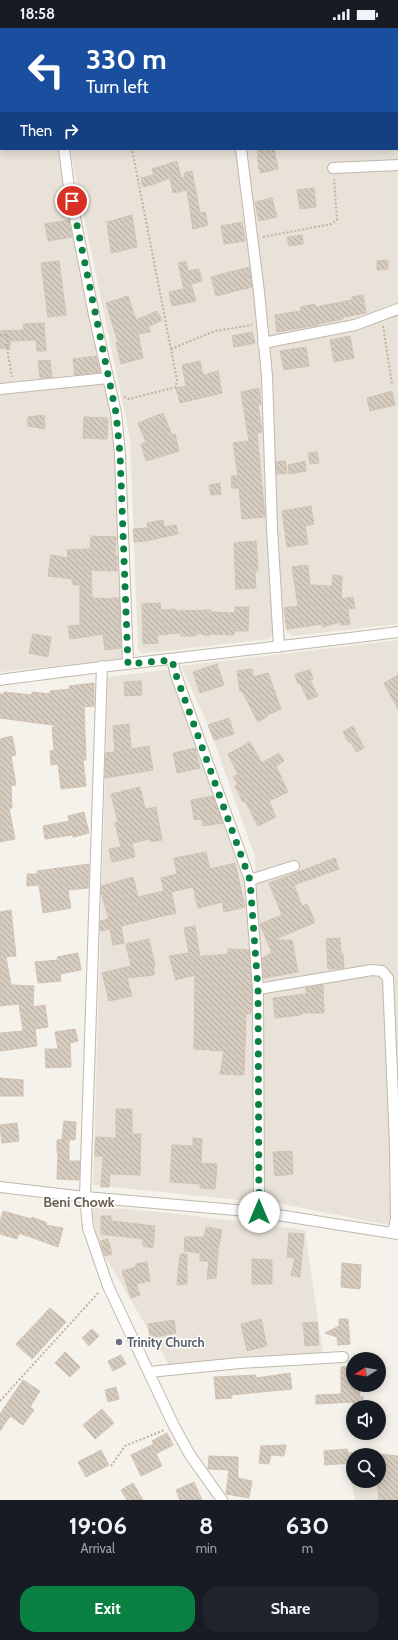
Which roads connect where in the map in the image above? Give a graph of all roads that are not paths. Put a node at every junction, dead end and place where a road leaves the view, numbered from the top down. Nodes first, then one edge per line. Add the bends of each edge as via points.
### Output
1 (64, 150) edge
2 (241, 150) edge
3 (398, 165) edge
4 (333, 168) road end
5 (398, 309) edge
6 (264, 343) junction
7 (108, 378) junction
8 (0, 389) edge
9 (398, 632) edge
10 (279, 647) junction
11 (172, 660) junction
12 (128, 664) junction
13 (102, 666) junction
14 (0, 680) edge
15 (294, 866) dead end
16 (250, 880) junction
17 (258, 989) junction
18 (0, 1187) edge
19 (85, 1196) junction
20 (259, 1212) junction
21 (396, 1233) edge
22 (343, 1357) dead end
23 (149, 1372) junction
24 (222, 1500) edge

1 - 7 street
2 - 6 street
3 - 4 street
5 - 6 street via 355,324
6 - 10 street
7 - 8 street
7 - 12 street via 116,413 120,454
9 - 10 street
10 - 11 street
11 - 12 street
11 - 16 street
12 - 13 street
13 - 14 street
13 - 19 street
15 - 16 street
16 - 17 street
17 - 20 street
17 - 21 street via 372,970 382,972 388,978
18 - 19 street
19 - 20 street
19 - 23 street via 88,1228 108,1286
20 - 21 street
22 - 23 street
23 - 24 street via 174,1426

